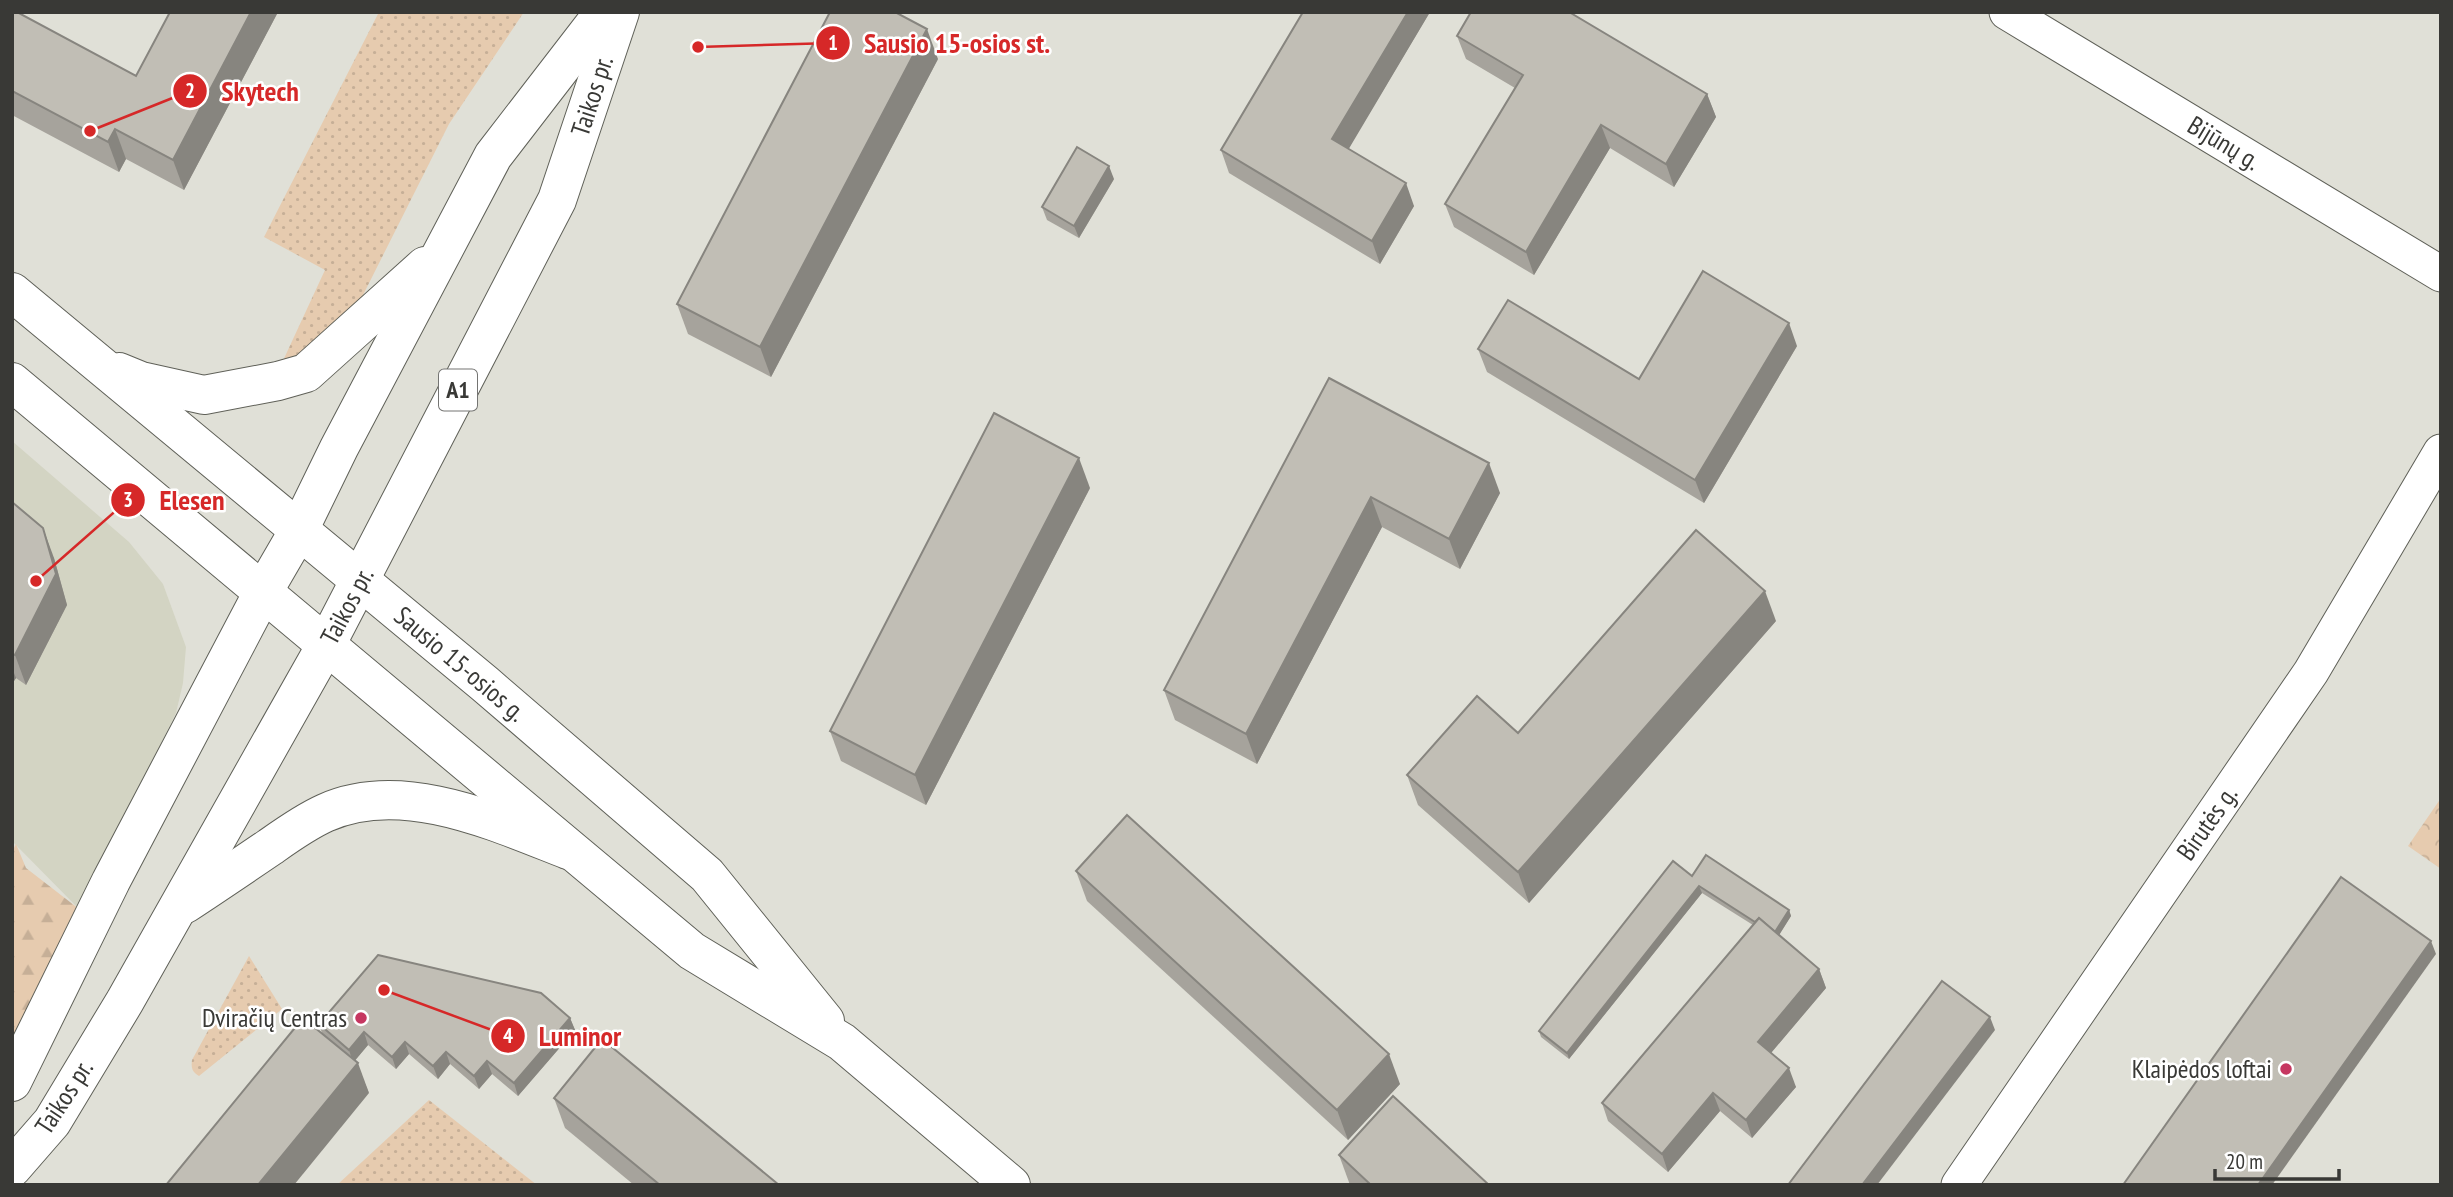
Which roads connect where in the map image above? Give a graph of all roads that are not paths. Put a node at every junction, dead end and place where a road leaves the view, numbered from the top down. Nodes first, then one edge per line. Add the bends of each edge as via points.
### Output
1 (604, 12) edge
2 (620, 12) edge
3 (2007, 12) edge
4 (445, 248) junction
5 (2441, 274) edge
6 (12, 292) edge
7 (99, 364) junction
8 (12, 382) edge
9 (2441, 452) edge
10 (299, 530) junction
11 (360, 581) junction
12 (263, 592) junction
13 (326, 645) junction
14 (577, 854) junction
15 (178, 909) junction
16 (842, 1042) junction
17 (12, 1082) edge
18 (12, 1168) edge
19 (1011, 1185) edge
20 (1959, 1185) edge

1 - 4 main road, Taikos pr. via 493,156
2 - 11 main road, Taikos pr. / A1 via 557,200
3 - 5 street, Bijūnų g.
4 - 7 main road via 306,373 204,395 141,381
4 - 10 main road, Taikos pr.
6 - 7 main road, Sausio 15-osios g.
7 - 10 main road, Sausio 15-osios g.
8 - 12 main road, Sausio 15-osios g.
9 - 20 street, Birutės g. via 2311,672
10 - 11 main road, Sausio 15-osios g.
10 - 12 main road, Taikos pr.
11 - 13 main road, Taikos pr. / A1
11 - 16 main road, Sausio 15-osios g. via 706,875
12 - 13 main road, Sausio 15-osios g.
12 - 17 main road, Taikos pr. via 111,881
13 - 14 main road, Sausio 15-osios g.
13 - 15 main road, Taikos pr. / A1
14 - 15 main road via 483,817 419,802 370,801 326,812
14 - 16 main road, Sausio 15-osios g. via 692,951
15 - 18 main road, Taikos pr. / A1 via 52,1122
16 - 19 main road, Sausio 15-osios g.

